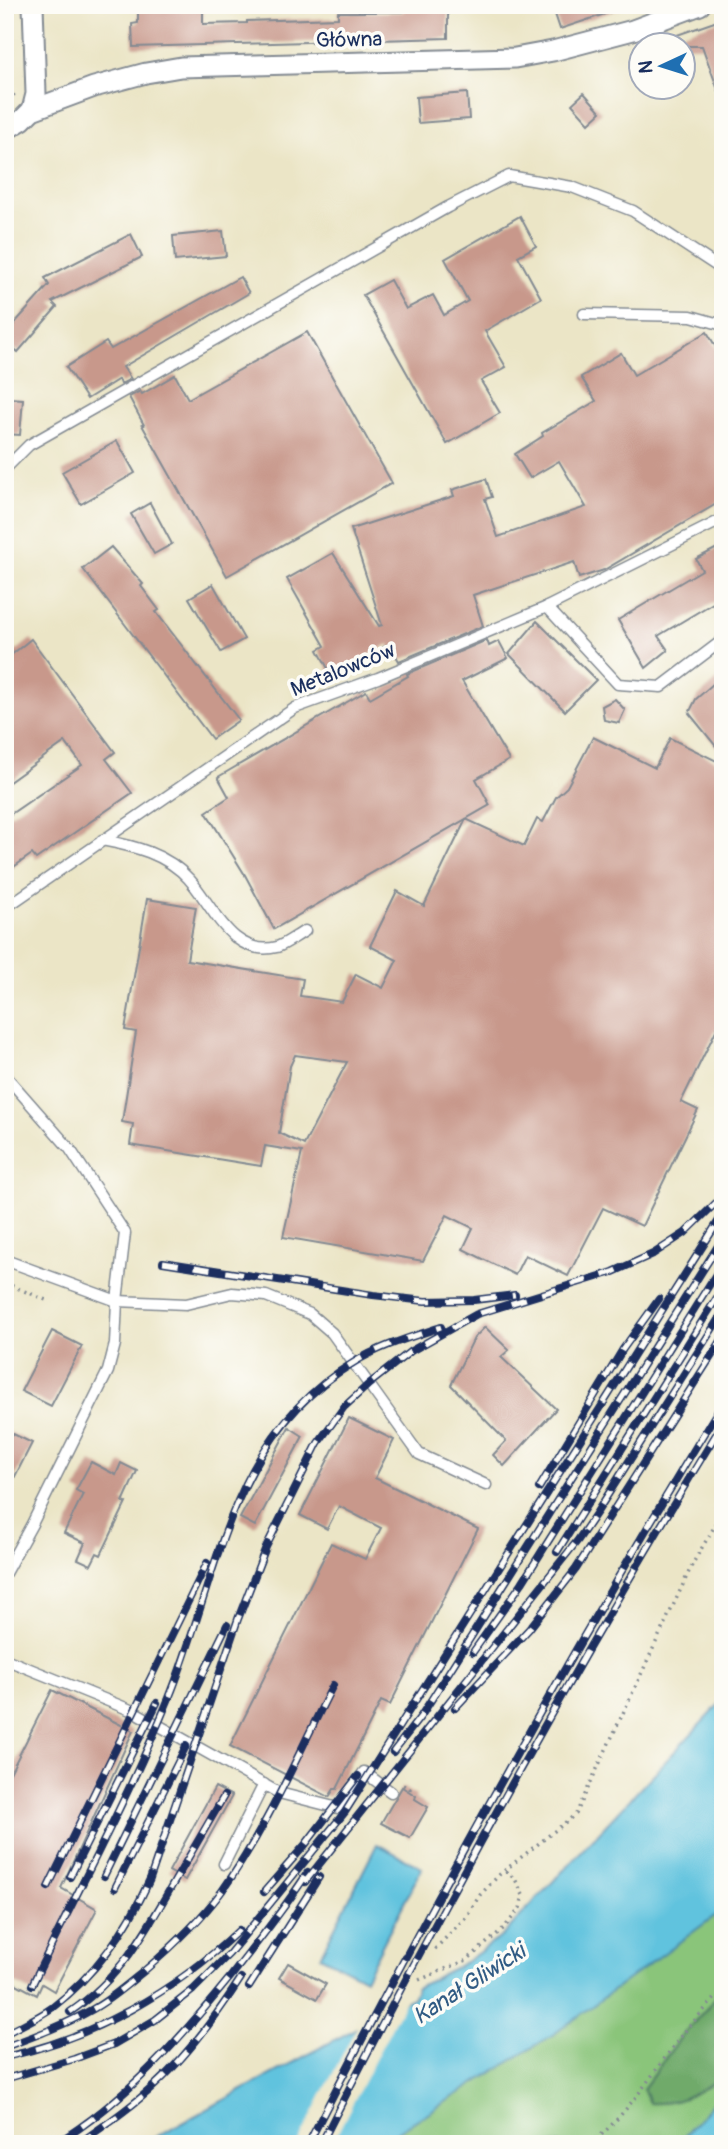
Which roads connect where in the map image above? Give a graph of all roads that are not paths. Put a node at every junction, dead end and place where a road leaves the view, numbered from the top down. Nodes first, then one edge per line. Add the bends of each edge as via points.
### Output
1 (33, 5) edge
2 (700, 5) edge
3 (32, 110) junction
4 (5, 130) edge
5 (723, 270) edge
6 (584, 314) dead end
7 (723, 325) edge
8 (5, 468) edge
9 (723, 519) edge
10 (547, 607) junction
11 (723, 640) edge
12 (102, 840) junction
13 (5, 908) edge
14 (305, 931) dead end
15 (5, 1075) edge
16 (5, 1260) edge
17 (117, 1301) junction
18 (486, 1485) dead end
19 (5, 1573) edge
20 (5, 1659) edge
21 (264, 1784) junction
22 (391, 1792) dead end
23 (224, 1864) dead end

1 - 3 street via 36,94
2 - 3 street, Główna via 633,30 515,58 181,66 96,86
3 - 4 street, Główna
5 - 8 lane via 633,211 572,187 509,176 41,438
6 - 7 lane via 691,316
9 - 10 lane, Metalowców
10 - 11 lane via 618,684 661,687
10 - 12 lane, Metalowców via 295,708
12 - 13 lane, Metalowców
12 - 14 lane via 161,856 189,878 220,924 260,949 279,946
15 - 17 lane via 70,1149 125,1233
16 - 17 lane
17 - 18 lane via 186,1304 232,1293 266,1296 310,1314 332,1333 419,1454
17 - 19 lane via 108,1371
20 - 21 lane via 133,1711
21 - 22 lane via 279,1793 338,1808 364,1772
21 - 23 lane

